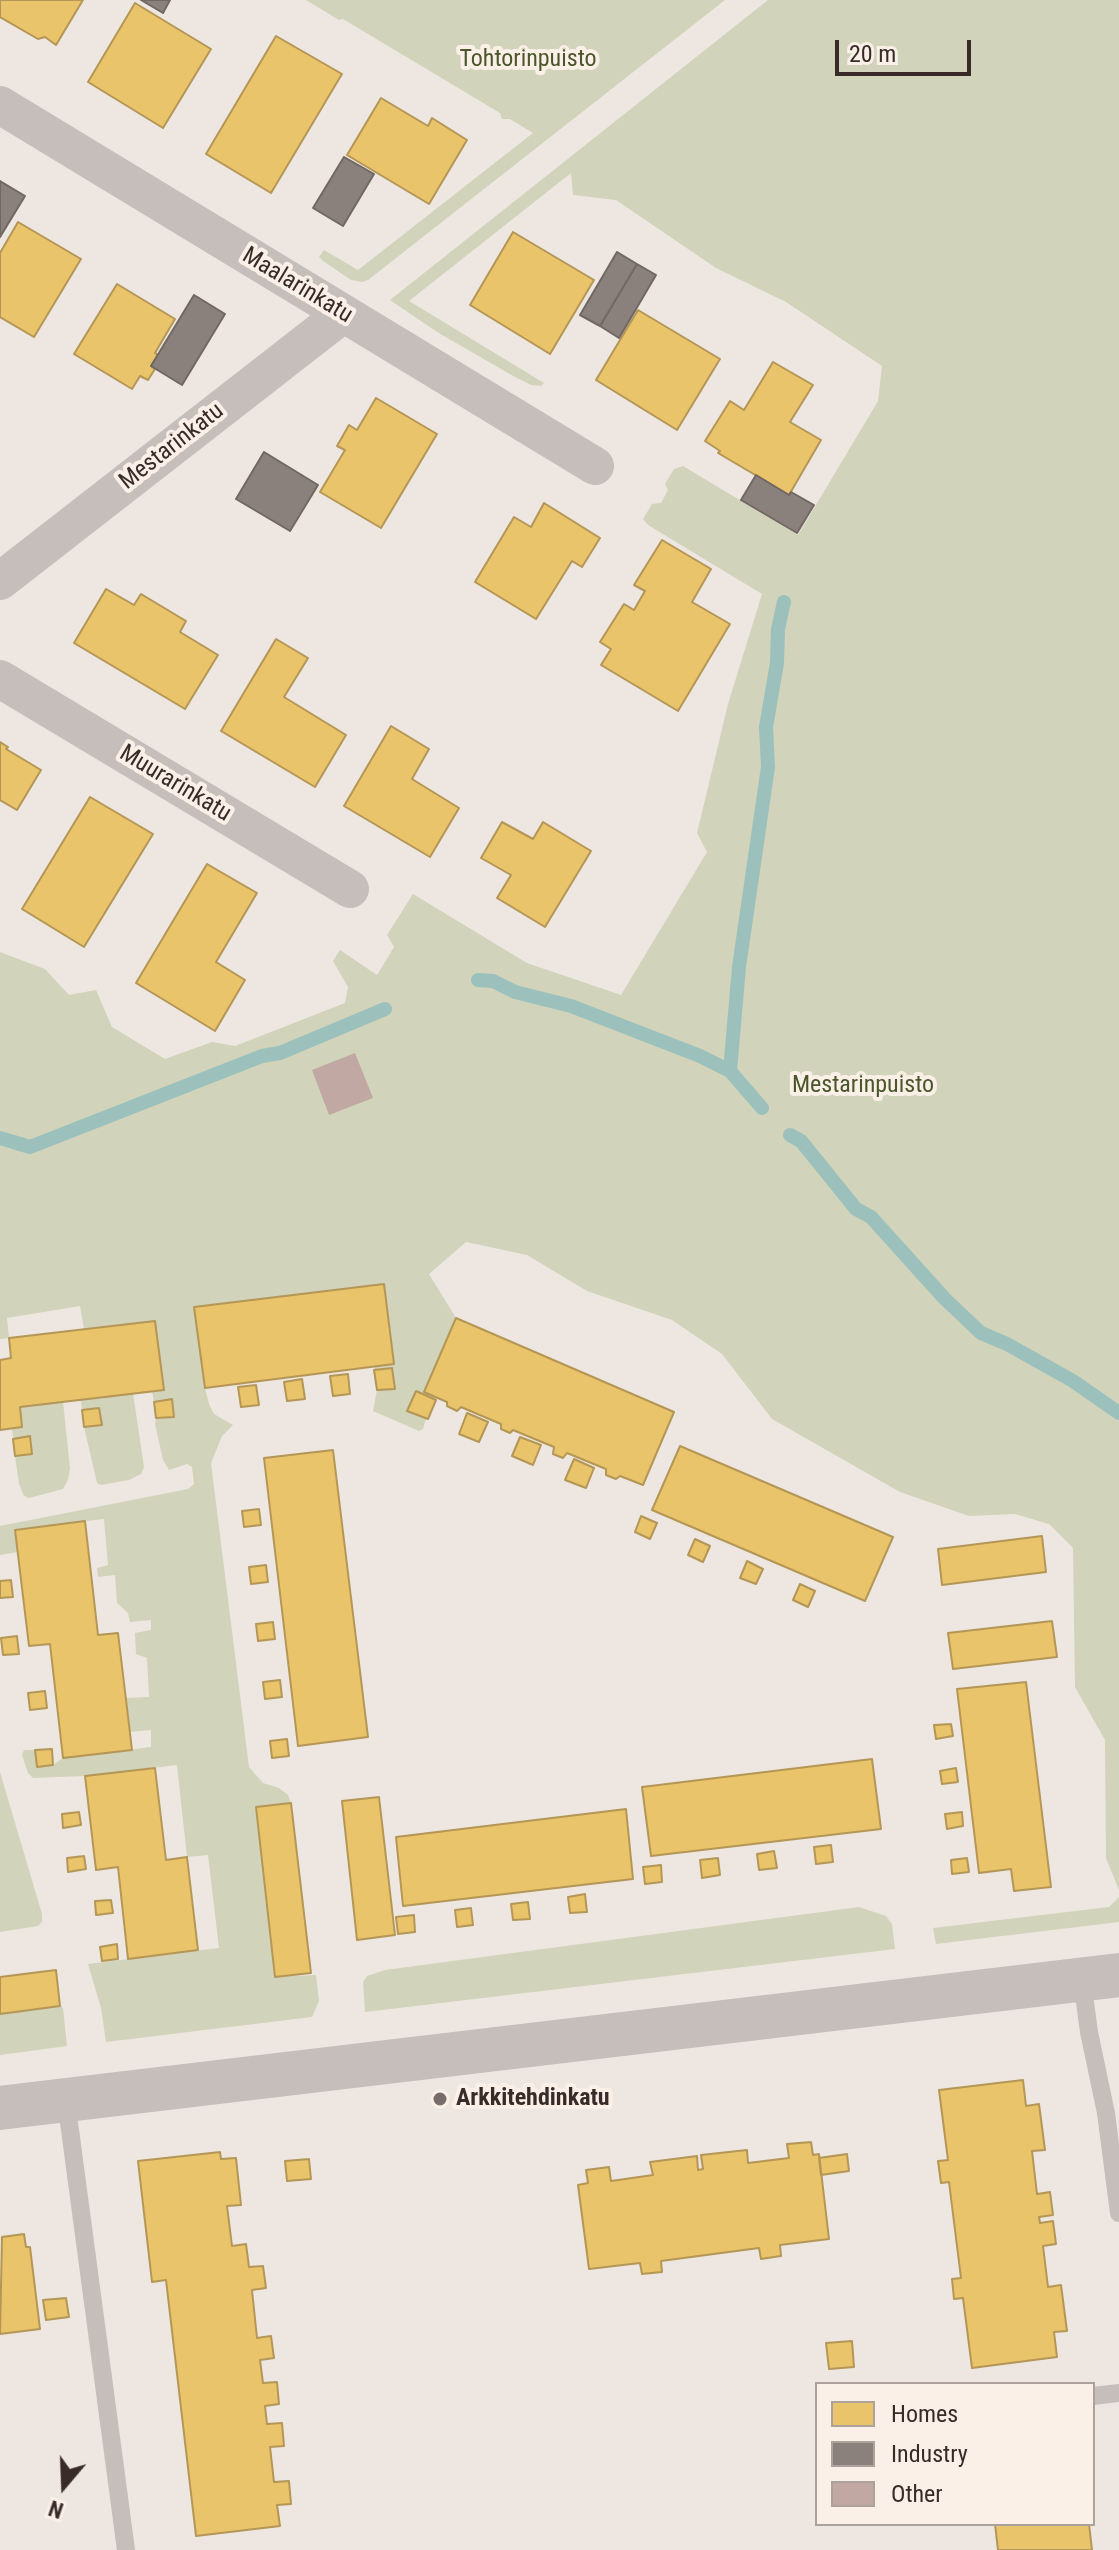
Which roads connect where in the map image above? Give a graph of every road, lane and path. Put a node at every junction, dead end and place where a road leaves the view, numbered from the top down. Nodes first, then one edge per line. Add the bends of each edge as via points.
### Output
1 (0, 105) edge
2 (343, 314) junction
3 (595, 466) dead end
4 (0, 581) edge
5 (0, 679) edge
6 (350, 889) dead end
7 (1100, 1978) edge
8 (66, 2100) junction
9 (0, 2108) edge
10 (1119, 2213) edge
11 (1119, 2393) edge
12 (1095, 2396) edge
13 (126, 2550) edge

1 - 2 street, Maalarinkatu
2 - 3 street, Maalarinkatu
2 - 4 street, Mestarinkatu
5 - 6 street, Muurarinkatu
7 - 8 street
7 - 10 lane via 1089,2032
8 - 9 street
8 - 13 lane
11 - 12 lane

